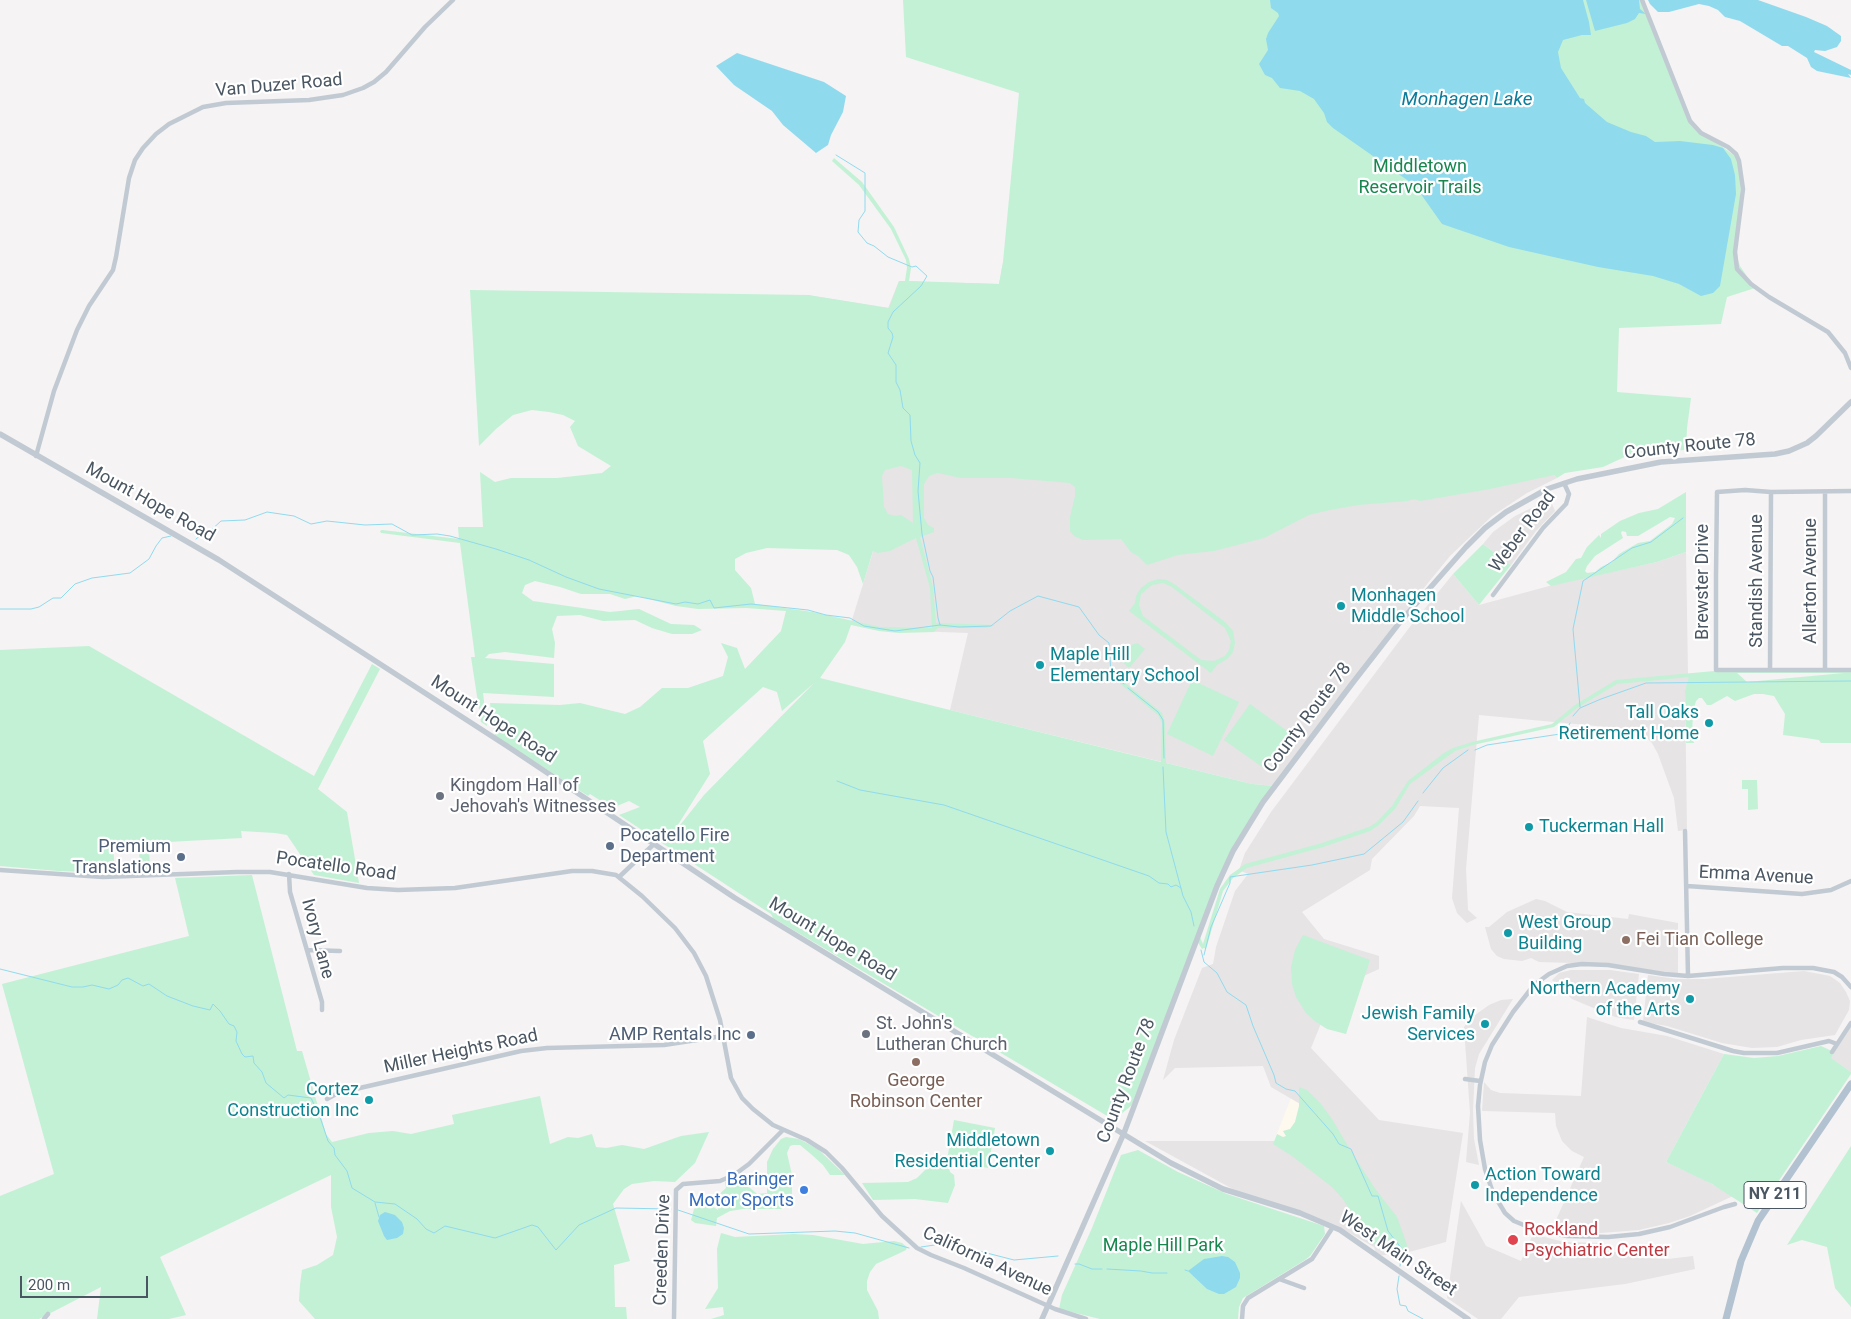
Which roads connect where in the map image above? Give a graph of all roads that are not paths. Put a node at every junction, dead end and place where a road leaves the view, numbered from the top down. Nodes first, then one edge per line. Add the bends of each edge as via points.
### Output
1 (453, 0) edge
2 (1642, 0) edge
3 (1851, 368) edge
4 (1851, 402) edge
5 (0, 434) edge
6 (36, 456) junction
7 (1564, 483) junction
8 (1851, 491) edge
9 (1771, 492) junction
10 (1825, 492) junction
11 (1493, 595) dead end
12 (1825, 669) junction
13 (1770, 670) junction
14 (1851, 670) edge
15 (1685, 831) dead end
16 (654, 844) junction
17 (0, 870) edge
18 (289, 874) junction
19 (619, 877) junction
20 (1851, 881) edge
21 (1687, 886) junction
22 (307, 950) junction
23 (340, 952) dead end
24 (1688, 976) junction
25 (1851, 987) edge
26 (322, 1010) dead end
27 (1640, 1022) dead end
28 (1851, 1023) edge
29 (723, 1036) junction
30 (1837, 1044) junction
31 (1832, 1052) dead end
32 (1465, 1079) dead end
33 (1480, 1081) junction
34 (1851, 1084) edge
35 (327, 1099) dead end
36 (783, 1130) junction
37 (1124, 1134) junction
38 (1252, 1199) joint
39 (1735, 1204) dead end
40 (1333, 1227) junction
41 (1279, 1279) junction
42 (1304, 1288) dead end
43 (1048, 1306) junction
44 (48, 1314) dead end
45 (674, 1318) edge
46 (44, 1319) edge
47 (1042, 1319) edge
48 (1086, 1319) edge
49 (1242, 1319) edge
50 (1468, 1319) edge
51 (1726, 1319) edge

1 - 6 street, Van Duzer Road via 386,72 363,88 309,100 203,107 169,124 143,148 131,171 113,270 76,330 54,391
2 - 3 street via 1690,121 1701,133 1728,147 1739,161 1743,189 1735,252 1737,268 1769,297 1828,332
4 - 7 street, County Route 78 via 1816,436 1788,451 1661,462
5 - 6 street, Mount Hope Road
6 - 16 street, Mount Hope Road via 219,560
7 - 11 street, Weber Road via 1569,494 1566,504 1543,528
7 - 37 street, County Route 78 via 1506,512 1466,547 1375,654 1252,818 1217,886
8 - 10 street, Brewster Drive
9 - 10 street, Brewster Drive
9 - 13 street, Standish Avenue
9 - 13 street, Brewster Drive via 1717,492 1716,576 1716,670
10 - 12 street, Allerton Avenue
12 - 13 street, Brewster Drive
12 - 14 street, Brewster Drive
15 - 21 street
16 - 19 street
16 - 37 street, Mount Hope Road via 735,898
17 - 18 street, Pocatello Road via 103,877 257,871
18 - 19 street, Pocatello Road via 367,888 398,890 455,888 572,871
18 - 22 street, Ivory Lane via 290,892
19 - 29 street, California Avenue via 686,940 706,976
20 - 21 street, Emma Avenue via 1831,890 1802,894
21 - 24 street
22 - 23 street
22 - 26 street, Ivory Lane
24 - 25 street via 1813,968 1834,972
24 - 33 street via 1598,964 1555,970 1534,985 1508,1020 1487,1056
27 - 30 street via 1744,1053 1777,1053 1829,1041
28 - 30 street
29 - 35 street, Miller Heights Road via 664,1045 521,1051 338,1093
29 - 36 street, California Avenue via 728,1070 738,1092 759,1114
30 - 31 street
32 - 33 street
33 - 39 street via 1479,1129 1485,1168 1500,1206 1520,1224 1567,1236 1608,1238 1670,1227
34 - 51 main road, NY 211 via 1758,1221 1741,1261
36 - 43 street, California Avenue via 826,1152 882,1216 917,1248
36 - 45 street, Creeden Drive via 734,1176 683,1184 676,1190
37 - 38 street, Mount Hope Road via 1194,1175
37 - 43 street, County Route 78
38 - 40 street, West Main Street
40 - 41 street via 1312,1259
40 - 50 street, West Main Street
41 - 42 street
41 - 49 street via 1248,1298 1243,1306
43 - 47 street, County Route 78
43 - 48 street, California Avenue
44 - 46 street

